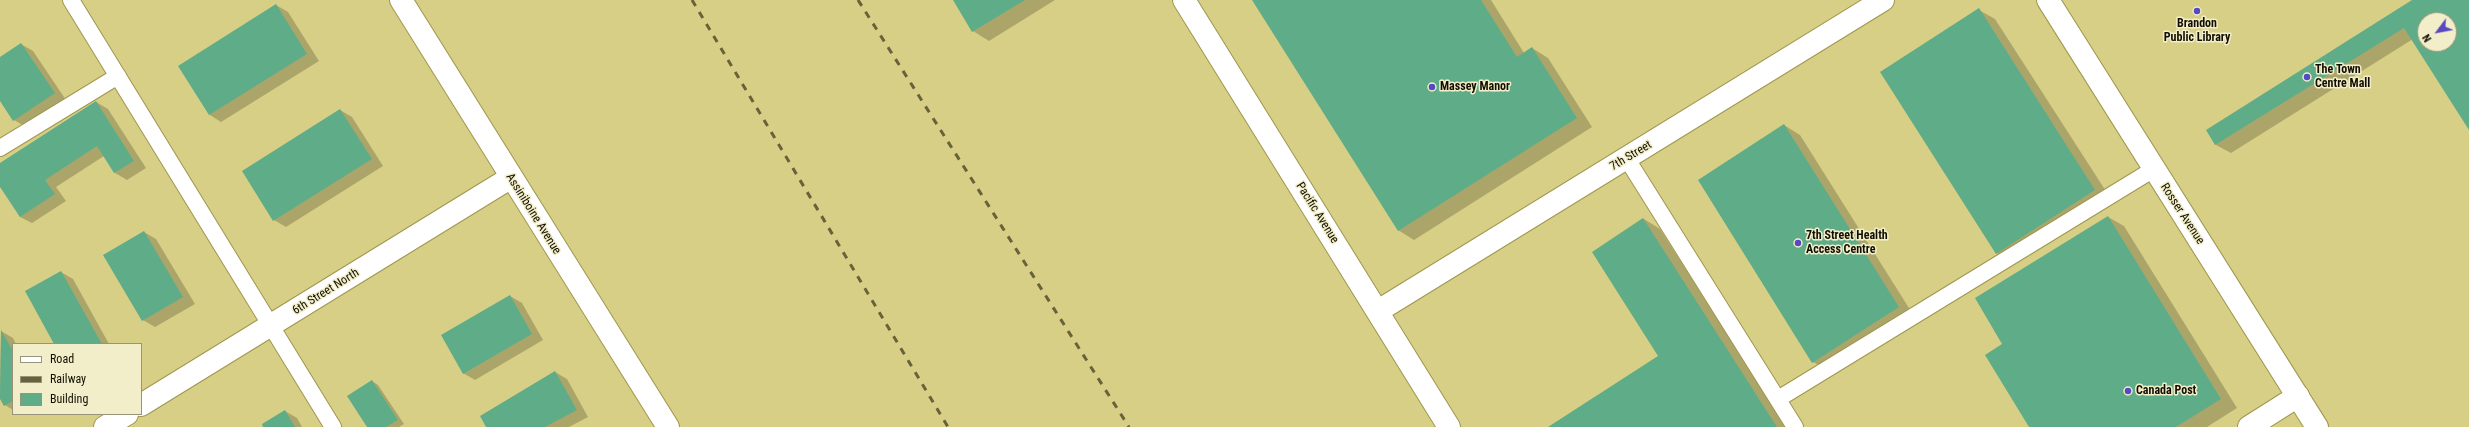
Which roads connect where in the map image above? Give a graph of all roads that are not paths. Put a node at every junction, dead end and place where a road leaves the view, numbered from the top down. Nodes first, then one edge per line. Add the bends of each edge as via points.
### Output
1 (71, 0) edge
2 (401, 0) edge
3 (1184, 0) edge
4 (1883, 0) edge
5 (2048, 0) edge
6 (118, 76) junction
7 (0, 148) edge
8 (1627, 159) junction
9 (2154, 169) junction
10 (510, 178) junction
11 (1378, 311) junction
12 (270, 326) junction
13 (2298, 396) junction
14 (1778, 399) junction
15 (142, 404) edge
16 (125, 415) edge
17 (105, 427) edge
18 (333, 427) edge
19 (668, 427) edge
20 (1449, 427) edge
21 (1796, 427) edge
22 (2249, 427) edge
23 (2317, 427) edge

1 - 6 lane
2 - 10 street, Assiniboine Avenue
3 - 11 street, Pacific Avenue
4 - 8 street, 7th Street
5 - 9 street, Rosser Avenue
6 - 7 lane
6 - 12 lane
8 - 11 street, 7th Street
8 - 14 lane
9 - 13 street, Rosser Avenue
9 - 14 lane
10 - 12 street, 6th Street North
10 - 19 street, Assiniboine Avenue
11 - 20 street, Pacific Avenue
12 - 15 street, 6th Street North
12 - 18 lane
13 - 22 street
13 - 23 street, Rosser Avenue
14 - 21 lane
16 - 17 street

